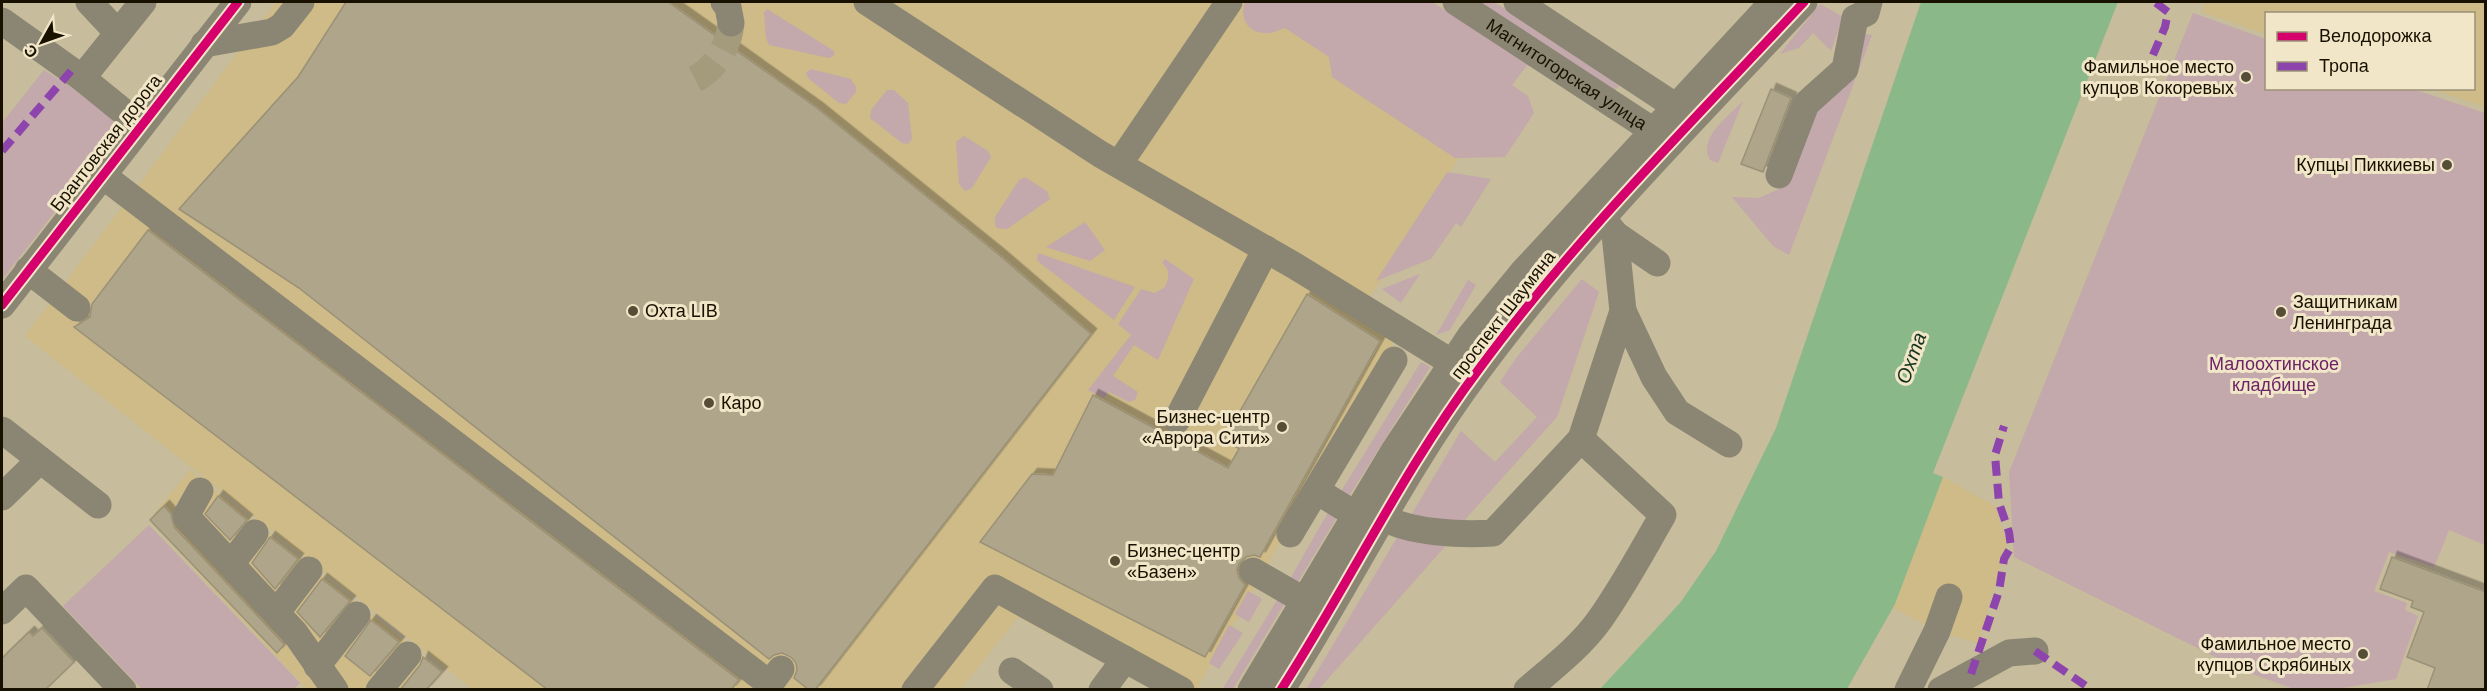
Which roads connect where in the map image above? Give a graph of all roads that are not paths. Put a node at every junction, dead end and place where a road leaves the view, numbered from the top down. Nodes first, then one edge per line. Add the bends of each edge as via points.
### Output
1 (92, 2) edge
2 (143, 2) edge
3 (238, 2) edge
4 (301, 2) edge
5 (867, 2) edge
6 (1229, 2) edge
7 (1456, 2) edge
8 (1517, 2) edge
9 (1773, 2) edge
10 (1804, 2) edge
11 (1864, 5) edge
12 (2, 21) edge
13 (118, 33) junction
14 (204, 44) junction
15 (82, 78) junction
16 (1675, 106) junction
17 (141, 126) junction
18 (1652, 130) junction
19 (1681, 134) junction
20 (1119, 164) junction
21 (102, 175) junction
22 (1779, 175) dead end
23 (1601, 219) junction
24 (1266, 249) junction
25 (1657, 263) dead end
26 (28, 270) junction
27 (2, 305) edge
28 (76, 308) dead end
29 (1623, 311) junction
30 (1394, 360) dead end
31 (1451, 362) junction
32 (1177, 420) dead end
33 (2, 430) edge
34 (1581, 439) junction
35 (1729, 444) dead end
36 (40, 460) junction
37 (200, 491) dead end
38 (1317, 491) junction
39 (2, 497) edge
40 (98, 505) dead end
41 (1369, 516) junction
42 (255, 533) dead end
43 (1290, 534) dead end
44 (231, 564) junction
45 (309, 570) dead end
46 (1253, 571) dead end
47 (7, 595) edge
48 (1949, 597) dead end
49 (1305, 601) junction
50 (277, 612) junction
51 (357, 615) dead end
52 (2035, 651) dead end
53 (408, 655) dead end
54 (1125, 659) junction
55 (1012, 671) dead end
56 (1971, 674) junction
57 (1914, 679) edge
58 (776, 681) edge
59 (326, 682) edge
60 (110, 685) edge
61 (379, 690) edge
62 (915, 690) edge
63 (1040, 690) edge
64 (1102, 690) edge
65 (1181, 690) edge
66 (1251, 690) edge
67 (1281, 690) edge
68 (1527, 690) edge
69 (1941, 690) edge

1 - 13 street
2 - 13 street
3 - 14 street, Брантовская дорога
4 - 14 street via 282,26 272,32
5 - 20 street
6 - 20 street
7 - 18 street, Магнитогорская улица
8 - 16 street, Магнитогорская улица
9 - 16 street, проспект Шаумяна
10 - 19 street, проспект Шаумяна
11 - 22 street via 1855,18 1845,69 1806,104
12 - 15 street
13 - 15 street
14 - 17 street, Брантовская дорога
15 - 17 street
16 - 18 street, проспект Шаумяна
16 - 19 street, Магнитогорская улица
17 - 21 street, Брантовская дорога
18 - 19 street, Магнитогорская улица
18 - 23 street, проспект Шаумяна
19 - 23 street, проспект Шаумяна
20 - 24 street
21 - 26 street, Брантовская дорога
21 - 58 street
23 - 25 street
23 - 29 street
23 - 31 street, проспект Шаумяна via 1500,298
23 - 41 street, проспект Шаумяна via 1478,370 1427,444
24 - 31 street
24 - 32 street
26 - 27 street, Брантовская дорога
26 - 28 street
29 - 34 street
29 - 35 street via 1654,377 1677,412
30 - 38 street
31 - 41 street, проспект Шаумяна
33 - 36 street
34 - 41 street via 1493,533 1460,535
34 - 68 street via 1663,515 1596,624
36 - 39 street
36 - 40 street
37 - 44 street via 186,516
38 - 41 street
38 - 43 street
41 - 49 street, проспект Шаумяна
41 - 67 street, проспект Шаумяна via 1313,638
42 - 44 street
44 - 50 street
45 - 50 street
46 - 49 street
47 - 60 street via 26,588
48 - 57 street
49 - 66 street, проспект Шаумяна
50 - 59 street
51 - 59 street
52 - 56 street via 2009,653
53 - 61 street
54 - 62 street via 994,588
54 - 64 street
54 - 65 street
55 - 63 street
56 - 57 street
56 - 69 street

